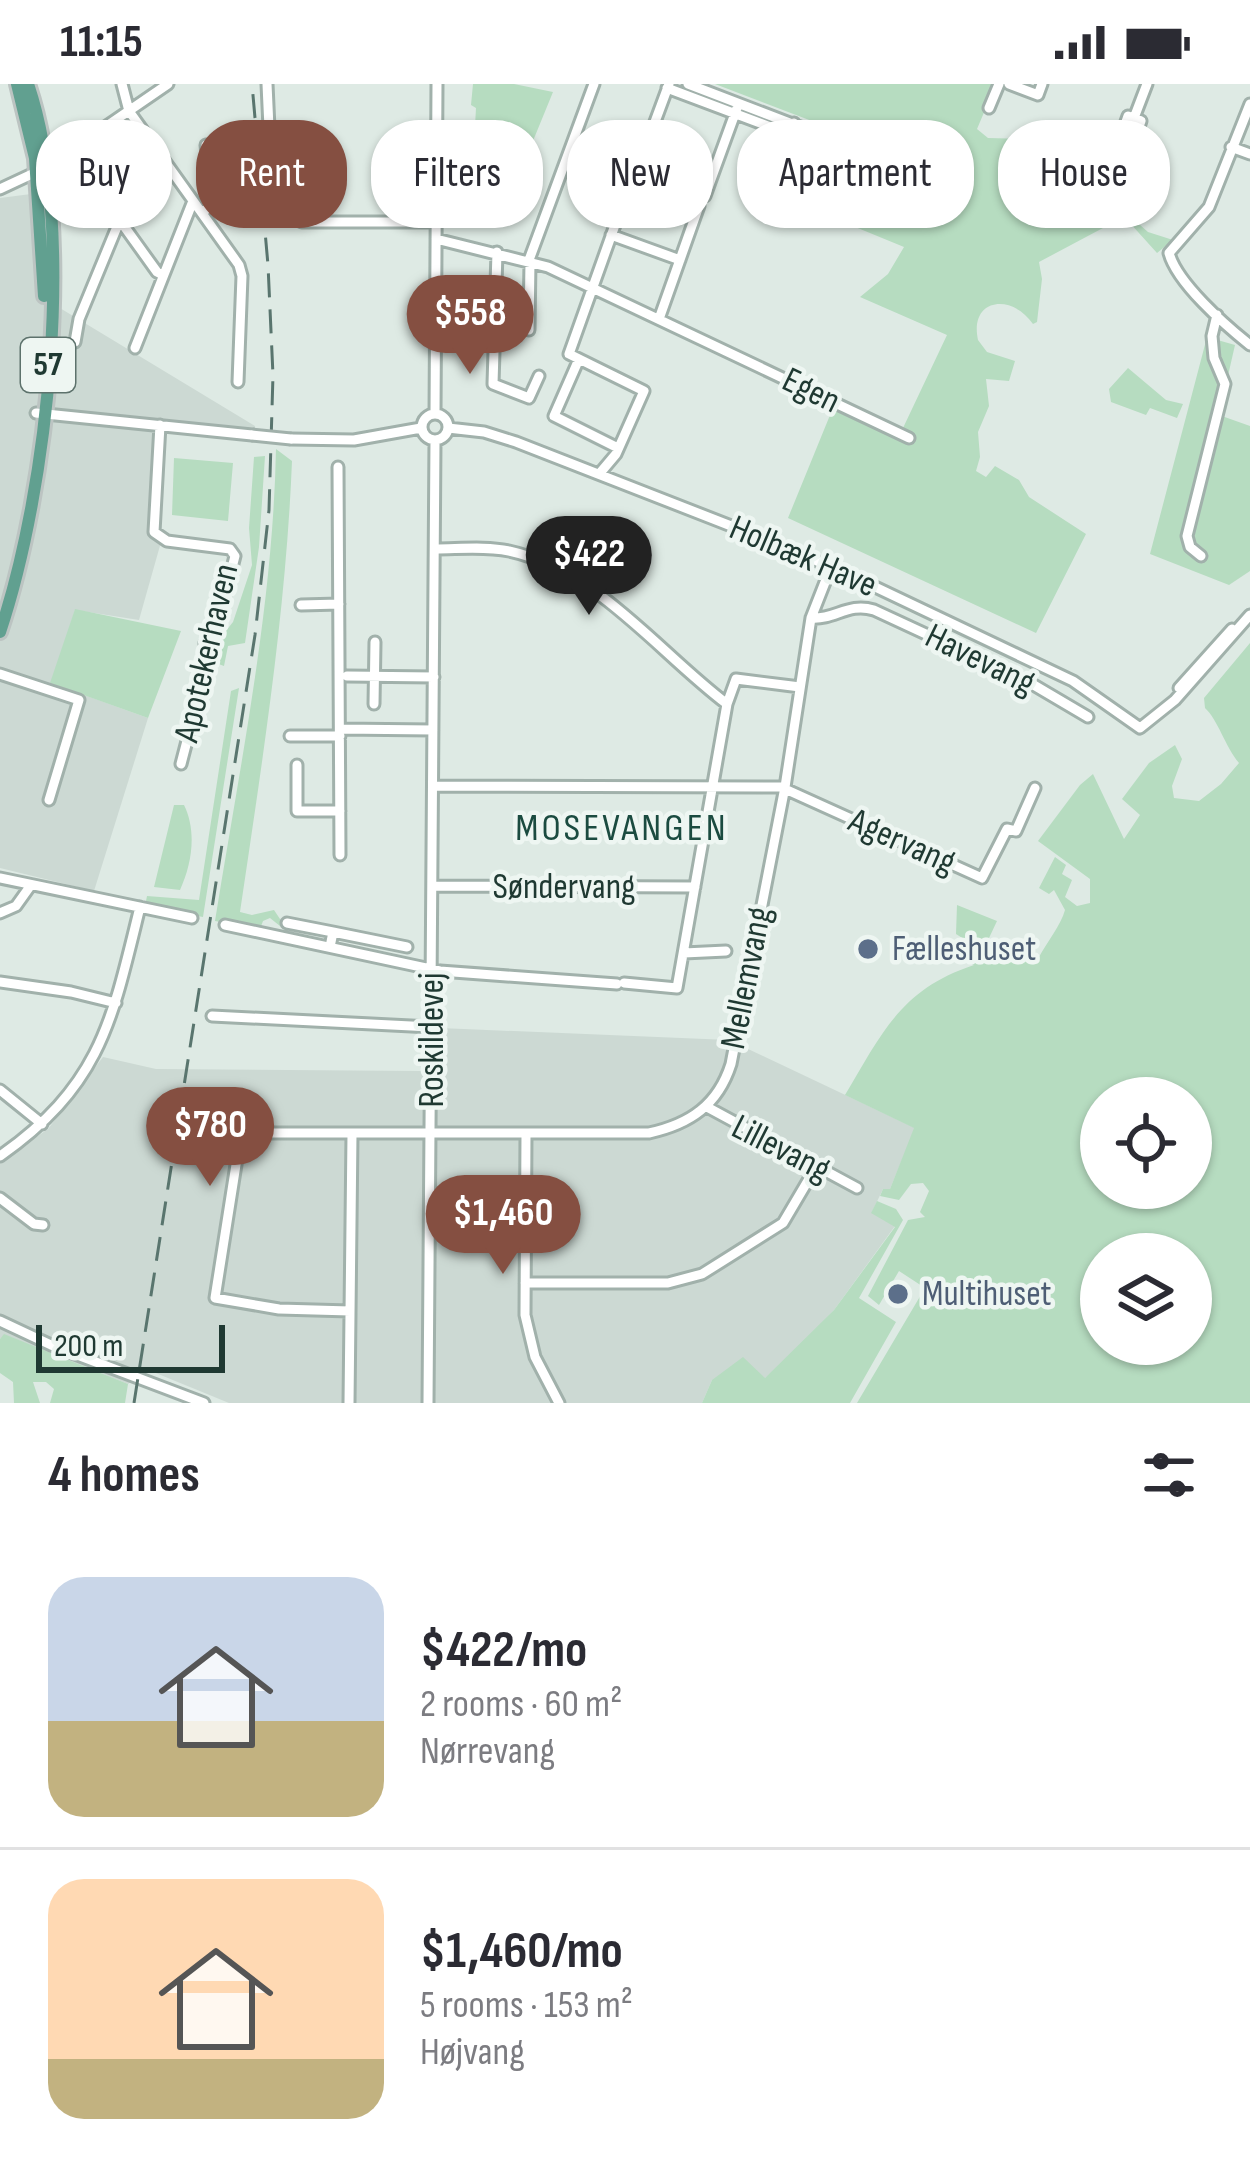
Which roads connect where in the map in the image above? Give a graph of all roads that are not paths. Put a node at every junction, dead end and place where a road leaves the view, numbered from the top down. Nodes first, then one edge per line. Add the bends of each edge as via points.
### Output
1 (17, 84) edge
2 (28, 84) edge
3 (122, 84) edge
4 (168, 84) edge
5 (267, 84) edge
6 (436, 84) edge
7 (594, 84) edge
8 (688, 84) edge
9 (999, 84) edge
10 (1009, 84) edge
11 (1042, 84) edge
12 (1147, 84) edge
13 (668, 86) edge
14 (1250, 104) edge
15 (989, 108) dead end
16 (737, 109) junction
17 (129, 111) junction
18 (1135, 118) dead end
19 (116, 120) edge
20 (436, 120) edge
21 (656, 120) edge
22 (782, 120) edge
23 (36, 133) edge
24 (1231, 147) junction
25 (36, 149) edge
26 (1250, 154) edge
27 (36, 173) edge
28 (0, 189) edge
29 (194, 201) junction
30 (196, 204) edge
31 (371, 222) edge
32 (43, 228) edge
33 (117, 228) edge
34 (124, 228) edge
35 (213, 228) edge
36 (436, 228) edge
37 (614, 228) edge
38 (611, 235) junction
39 (436, 239) junction
40 (497, 252) junction
41 (680, 260) junction
42 (529, 261) junction
43 (163, 275) junction
44 (592, 289) junction
45 (1216, 315) junction
46 (658, 320) junction
47 (529, 330) dead end
48 (76, 342) dead end
49 (1250, 344) edge
50 (135, 348) dead end
51 (579, 359) junction
52 (539, 376) dead end
53 (238, 382) dead end
54 (40, 413) junction
55 (435, 414) junction
56 (160, 425) junction
57 (422, 428) junction
58 (448, 428) junction
59 (909, 438) dead end
60 (435, 441) junction
61 (618, 448) junction
62 (338, 467) dead end
63 (600, 473) junction
64 (435, 549) junction
65 (1201, 556) dead end
66 (831, 567) junction
67 (339, 604) junction
68 (301, 605) dead end
69 (0, 613) edge
70 (1250, 615) edge
71 (811, 618) junction
72 (0, 632) edge
73 (375, 642) dead end
74 (0, 674) edge
75 (344, 676) junction
76 (375, 676) junction
77 (434, 676) junction
78 (800, 687) junction
79 (374, 704) dead end
80 (727, 704) junction
81 (1073, 725) dead end
82 (434, 730) junction
83 (340, 733) junction
84 (290, 736) dead end
85 (181, 764) dead end
86 (297, 765) dead end
87 (713, 785) junction
88 (433, 786) junction
89 (785, 788) junction
90 (1035, 788) dead end
91 (49, 800) dead end
92 (340, 811) junction
93 (340, 855) dead end
94 (0, 878) edge
95 (31, 885) junction
96 (433, 886) junction
97 (694, 887) junction
98 (140, 908) junction
99 (0, 914) edge
100 (192, 918) dead end
101 (287, 923) dead end
102 (225, 925) dead end
103 (333, 932) junction
104 (406, 946) dead end
105 (330, 947) junction
106 (726, 951) dead end
107 (684, 952) junction
108 (432, 968) junction
109 (0, 982) edge
110 (116, 1003) junction
111 (212, 1016) dead end
112 (431, 1027) junction
113 (0, 1090) edge
114 (707, 1107) junction
115 (42, 1124) junction
116 (526, 1133) junction
117 (352, 1134) junction
118 (431, 1134) junction
119 (0, 1156) edge
120 (816, 1168) junction
121 (857, 1188) dead end
122 (0, 1198) edge
123 (43, 1225) dead end
124 (525, 1283) junction
125 (350, 1311) junction
126 (0, 1321) edge
127 (204, 1403) edge
128 (349, 1403) edge
129 (428, 1403) edge
130 (560, 1403) edge

1 - 25 main road, 57
2 - 23 main road, 57
3 - 17 street
4 - 17 street
5 - 31 street via 287,215
6 - 20 street
7 - 42 street
8 - 16 street
9 - 15 street
10 - 11 street via 1038,95
12 - 18 street
13 - 16 street
13 - 21 street
14 - 24 street
16 - 22 street
16 - 41 street
17 - 19 street
17 - 29 street
24 - 26 street
24 - 45 street via 1204,216 1169,254
27 - 28 street
29 - 30 street
29 - 43 street
32 - 54 main road, 57
33 - 48 street
34 - 43 street
35 - 53 street via 242,276
36 - 39 street
37 - 38 street
38 - 41 street
38 - 44 street
39 - 40 street, Egen
39 - 55 street
40 - 42 street, Egen
40 - 52 street via 493,384 530,398
41 - 46 street
42 - 44 street, Egen
42 - 47 street
43 - 50 street
44 - 46 street, Egen
44 - 51 street via 569,354
45 - 49 street
45 - 65 street via 1214,358 1225,384 1187,536
46 - 59 street, Egen
51 - 61 street via 554,416
51 - 61 street via 643,389
54 - 56 street
54 - 69 main road, 57
54 - 72 main road, 57 via 19,567
55 - 57 street
55 - 58 street
56 - 57 street, bridge via 354,440
56 - 85 street, Apotekerhaven via 154,532 235,556 204,645 206,668
57 - 60 street
58 - 60 street
58 - 63 street, Holbæk Have via 501,437
60 - 64 street, Roskildevej
61 - 63 street
62 - 67 street
63 - 66 street, Holbæk Have
64 - 77 street, Roskildevej
64 - 80 street via 502,550 564,572
66 - 70 street, Holbæk Have via 1067,679 1140,728
66 - 71 street, Mellemvang
67 - 68 street
67 - 75 street
71 - 78 street, Mellemvang
71 - 81 street, Havevang via 854,606 874,610 1084,714
73 - 76 street
74 - 91 street via 79,700
75 - 76 street
75 - 83 street
76 - 77 street
76 - 79 street
77 - 82 street, Roskildevej
78 - 80 street via 738,678
78 - 89 street, Mellemvang
80 - 87 street
82 - 83 street
82 - 88 street, Roskildevej
83 - 84 street
83 - 92 street
86 - 92 street via 297,812
87 - 88 street
87 - 89 street
87 - 97 street
88 - 96 street, Roskildevej
89 - 90 street, Agervang via 982,878
89 - 114 street, Mellemvang via 731,1064
92 - 93 street
94 - 95 street
95 - 98 street
95 - 99 street
96 - 97 street, Søndervang
96 - 108 street, Roskildevej
97 - 107 street
98 - 100 street
98 - 110 street
101 - 103 street
102 - 105 street
103 - 104 street
103 - 105 street
105 - 108 street
106 - 107 street
107 - 108 street via 677,988
108 - 112 street, Roskildevej
109 - 110 street
110 - 115 street via 92,1063
111 - 112 street
112 - 118 street, Roskildevej
113 - 115 street
114 - 116 street via 649,1133
114 - 120 street, Lillevang
115 - 119 street
116 - 118 street
116 - 124 street
117 - 118 street
117 - 125 street
117 - 125 street via 241,1133 215,1298
118 - 129 street, Roskildevej
120 - 121 street, Lillevang
120 - 124 street via 783,1223 702,1274 668,1282
122 - 123 street
124 - 130 street via 529,1336
125 - 128 street
126 - 127 street

